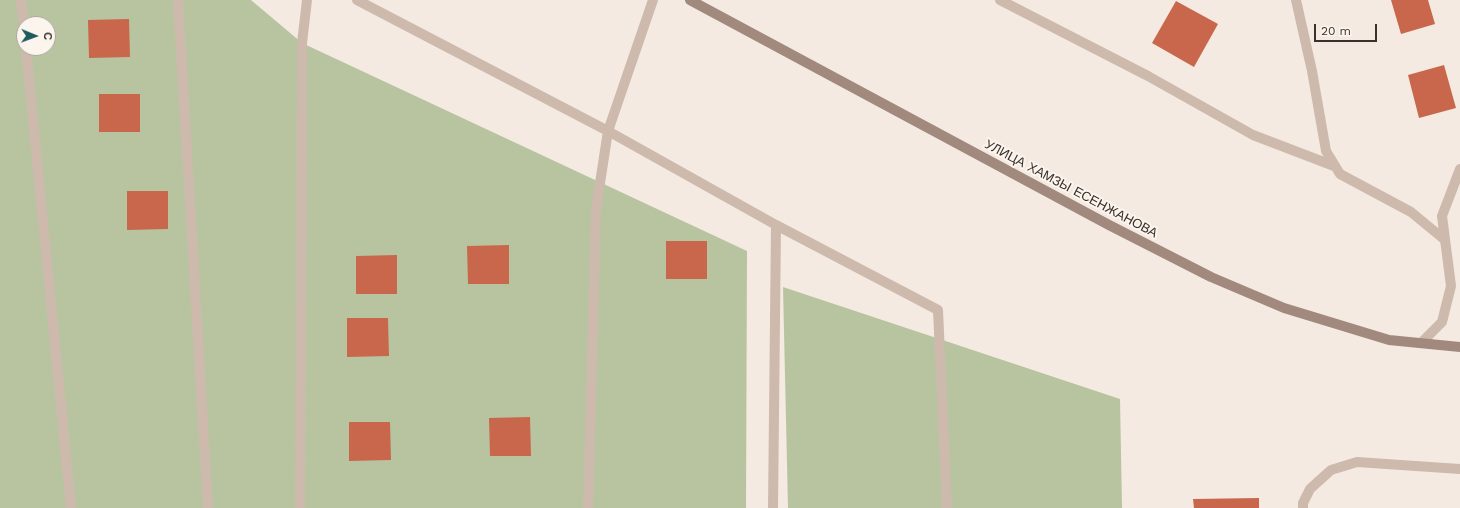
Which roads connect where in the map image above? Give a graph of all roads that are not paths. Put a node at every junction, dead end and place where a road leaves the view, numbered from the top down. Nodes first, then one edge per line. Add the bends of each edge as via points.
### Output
1 (21, 0) edge
2 (178, 0) edge
3 (307, 0) edge
4 (357, 0) edge
5 (652, 0) edge
6 (690, 0) edge
7 (1000, 0) edge
8 (1296, 0) edge
9 (23, 16) edge
10 (27, 56) edge
11 (608, 131) junction
12 (1334, 166) junction
13 (1460, 170) edge
14 (776, 225) junction
15 (1445, 240) junction
16 (1421, 343) junction
17 (1460, 347) edge
18 (1460, 469) edge
19 (71, 508) edge
20 (208, 508) edge
21 (300, 508) edge
22 (588, 508) edge
23 (773, 508) edge
24 (947, 508) edge
25 (1303, 508) edge

1 - 9 street
2 - 20 street
3 - 21 street via 302,43
4 - 11 street
5 - 11 street
6 - 16 street, УЛИЦА ХАМЗЫ ЕСЕНЖАНОВА via 1211,277 1284,308 1388,340
7 - 12 street via 1148,76 1253,135
8 - 12 street via 1326,151
10 - 19 street
11 - 14 street
11 - 22 street via 596,209
12 - 15 street via 1340,174 1411,212
13 - 15 street via 1442,216
14 - 23 street
14 - 24 street via 938,310
15 - 16 street via 1451,286 1442,322
16 - 17 street, УЛИЦА ХАМЗЫ ЕСЕНЖАНОВА
18 - 25 street via 1357,462 1331,470 1310,489

